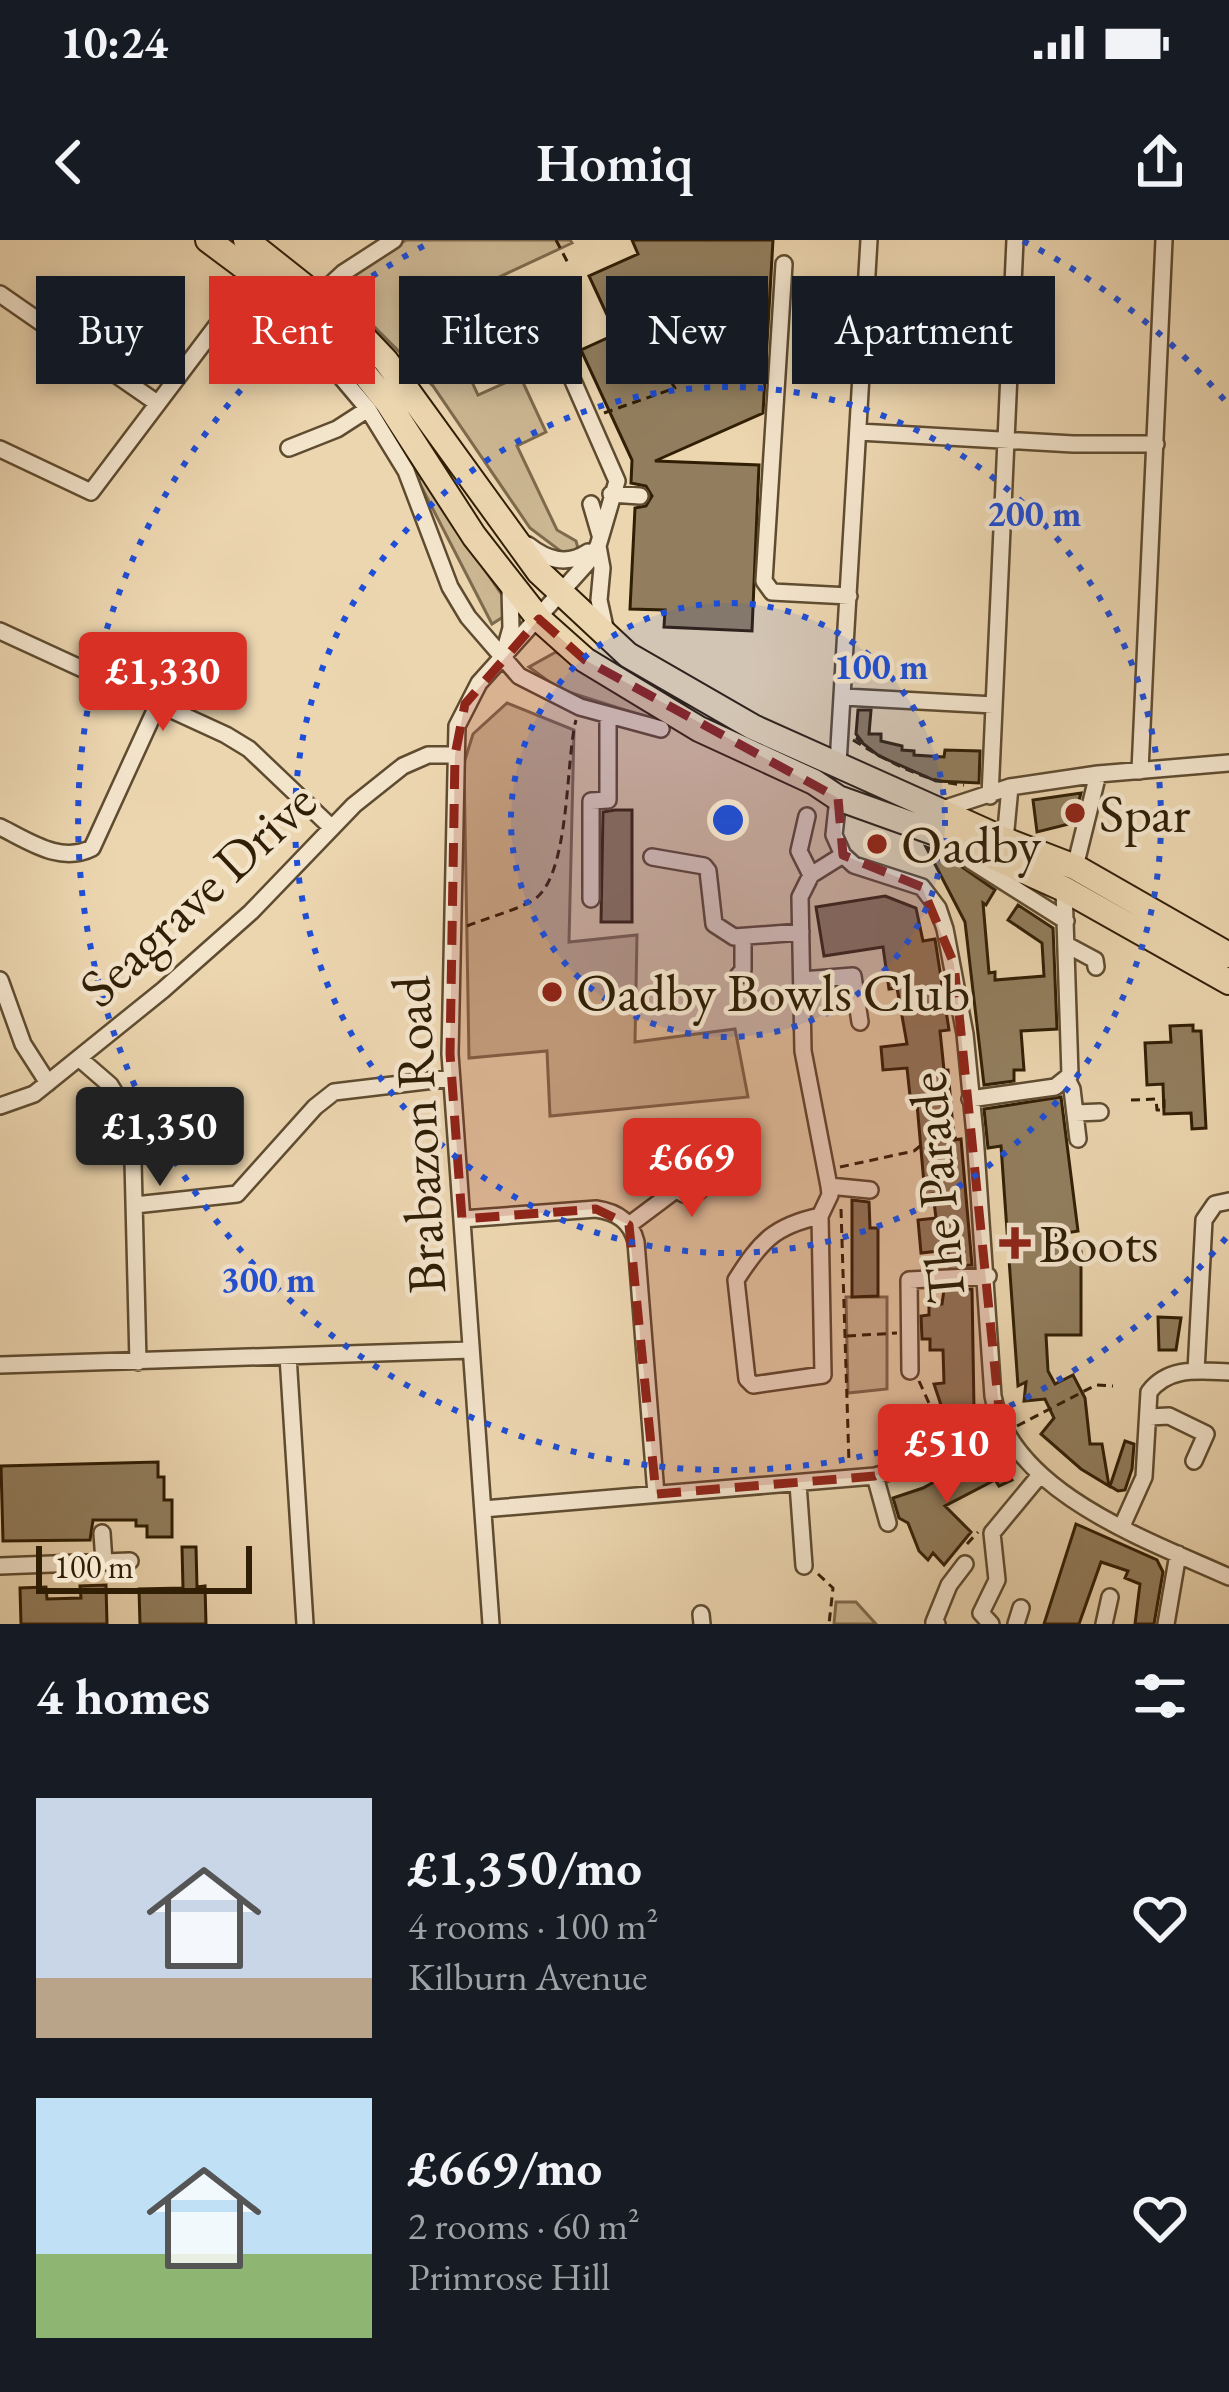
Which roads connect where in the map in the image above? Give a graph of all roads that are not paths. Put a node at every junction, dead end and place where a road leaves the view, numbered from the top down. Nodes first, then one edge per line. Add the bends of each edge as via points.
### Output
1 (208, 240) edge
2 (246, 240) edge
3 (394, 240) edge
4 (869, 240) edge
5 (1015, 240) edge
6 (1164, 240) edge
7 (784, 264) dead end
8 (241, 276) edge
9 (291, 276) edge
10 (340, 276) edge
11 (0, 294) edge
12 (209, 335) edge
13 (375, 351) edge
14 (347, 384) edge
15 (373, 384) edge
16 (575, 384) edge
17 (157, 403) junction
18 (368, 409) junction
19 (435, 427) junction
20 (860, 432) junction
21 (1004, 438) junction
22 (1156, 444) junction
23 (290, 448) dead end
24 (0, 449) edge
25 (611, 494) junction
26 (640, 496) dead end
27 (591, 504) dead end
28 (498, 521) junction
29 (599, 542) junction
30 (510, 578) junction
31 (559, 595) junction
32 (849, 596) junction
33 (539, 619) junction
34 (0, 632) edge
35 (607, 633) junction
36 (628, 655) junction
37 (503, 656) junction
38 (844, 697) junction
39 (158, 704) junction
40 (994, 705) junction
41 (608, 715) junction
42 (661, 729) dead end
43 (699, 729) junction
44 (454, 755) junction
45 (1229, 763) edge
46 (838, 764) junction
47 (1140, 770) junction
48 (1098, 774) junction
49 (1010, 787) junction
50 (990, 796) junction
51 (838, 798) junction
52 (937, 811) junction
53 (807, 816) dead end
54 (0, 827) edge
55 (332, 828) junction
56 (1005, 840) junction
57 (958, 842) junction
58 (842, 855) junction
59 (652, 857) dead end
60 (811, 875) junction
61 (1069, 878) junction
62 (591, 899) dead end
63 (1066, 920) junction
64 (801, 932) junction
65 (743, 938) junction
66 (1067, 945) junction
67 (1229, 955) edge
68 (1096, 967) dead end
69 (738, 976) dead end
70 (0, 980) edge
71 (802, 980) junction
72 (1229, 982) edge
73 (860, 1022) dead end
74 (80, 1059) junction
75 (1068, 1077) junction
76 (451, 1078) junction
77 (48, 1083) junction
78 (970, 1099) junction
79 (0, 1106) edge
80 (1100, 1112) dead end
81 (1075, 1113) junction
82 (1078, 1139) dead end
83 (832, 1181) junction
84 (676, 1189) dead end
85 (870, 1190) dead end
86 (1229, 1201) edge
87 (135, 1205) junction
88 (820, 1216) junction
89 (461, 1220) junction
90 (629, 1225) junction
91 (988, 1276) junction
92 (471, 1350) junction
93 (288, 1356) junction
94 (138, 1361) junction
95 (0, 1365) edge
96 (910, 1371) road end
97 (1196, 1371) junction
98 (1229, 1372) edge
99 (1143, 1405) junction
100 (1004, 1425) junction
101 (1194, 1461) dead end
102 (1040, 1474) junction
103 (875, 1476) junction
104 (798, 1484) junction
105 (656, 1494) junction
106 (483, 1509) junction
107 (888, 1523) dead end
108 (1123, 1526) junction
109 (103, 1533) dead end
110 (1178, 1554) junction
111 (130, 1561) dead end
112 (104, 1562) junction
113 (965, 1564) dead end
114 (0, 1566) edge
115 (804, 1566) road end
116 (1229, 1577) edge
117 (1110, 1597) dead end
118 (936, 1623) edge
119 (305, 1624) edge
120 (491, 1624) edge
121 (991, 1624) edge
122 (1104, 1624) edge
123 (1166, 1624) edge

1 - 8 highway
2 - 9 highway
3 - 10 street
4 - 20 street
5 - 21 street
6 - 22 street
7 - 32 street via 764,580 772,592
11 - 17 street
12 - 17 street
13 - 19 highway
14 - 18 street
15 - 30 highway
16 - 25 street via 616,471
17 - 24 street via 92,492
18 - 23 street
18 - 37 street via 406,471 450,587
19 - 28 highway
19 - 33 highway via 482,526 540,598
20 - 21 street
20 - 32 street
21 - 22 street
21 - 40 street
22 - 47 street
25 - 26 street
25 - 29 street
27 - 29 street
28 - 29 street via 556,560 575,561
28 - 31 highway
29 - 31 street, Brabazon Road
29 - 35 street
30 - 33 highway
30 - 37 street
31 - 33 street, Brabazon Road
31 - 35 highway
31 - 43 highway via 572,630
32 - 38 street
33 - 37 street, Brabazon Road
33 - 43 highway via 585,660
34 - 39 street
35 - 36 highway
36 - 46 highway via 753,727
36 - 51 highway via 705,719 826,774
37 - 41 street via 519,676
37 - 44 street, Brabazon Road via 465,704
38 - 40 street
38 - 46 street
39 - 54 street via 92,848 56,853
39 - 55 street via 249,748
40 - 50 street
41 - 42 street
41 - 62 street via 608,800 592,801
43 - 51 highway
44 - 55 street, Seagrave Drive via 415,758
44 - 76 street, Brabazon Road
45 - 47 street
46 - 51 highway
46 - 52 highway
46 - 57 highway via 850,788 949,827
47 - 48 street
48 - 49 street
48 - 61 street
49 - 50 street
49 - 56 street
50 - 52 street
51 - 57 highway
51 - 58 street via 834,835
52 - 56 highway
53 - 60 street via 800,851
55 - 74 street, Seagrave Drive via 251,912
56 - 61 highway
57 - 61 highway
57 - 63 street via 971,861
58 - 60 street
58 - 78 street, The Parade via 922,887 938,908 954,964
59 - 65 street via 704,866 715,924
60 - 64 street via 800,897
61 - 63 street
61 - 67 highway
61 - 72 highway
63 - 66 street
64 - 65 street
64 - 71 street
65 - 69 street
66 - 68 street
66 - 75 street
70 - 77 street via 22,1044
71 - 73 street via 853,976
71 - 83 street via 803,1051
74 - 77 street, Seagrave Drive
74 - 87 street via 132,1120
75 - 78 street via 1055,1087
75 - 81 street
76 - 87 street via 334,1092 237,1194
76 - 89 street, Brabazon Road
77 - 79 street, Seagrave Drive
78 - 91 street, The Parade
80 - 81 street
81 - 82 street
83 - 85 street
83 - 88 street
84 - 90 street
86 - 97 street via 1215,1204 1204,1220
87 - 94 street
88 - 88 street via 823,1376 752,1385 736,1280 775,1230
89 - 90 street via 596,1209
89 - 92 street, Brabazon Road
90 - 105 street
91 - 96 street via 909,1280
91 - 100 street, The Parade via 993,1396
92 - 93 street
92 - 106 street, Brabazon Road
93 - 94 street
93 - 119 street
94 - 95 street
97 - 98 street
97 - 99 street via 1165,1377
99 - 101 street via 1206,1434
99 - 108 street via 1144,1477
100 - 102 street
100 - 103 street
102 - 108 street
102 - 121 street via 992,1533 997,1580 981,1613
103 - 104 street
103 - 107 street
104 - 105 street
104 - 115 street
105 - 106 street
106 - 120 street, Brabazon Road
108 - 110 street
109 - 112 street
110 - 116 street
110 - 123 street
111 - 112 street
112 - 114 street
113 - 118 street
117 - 122 street

